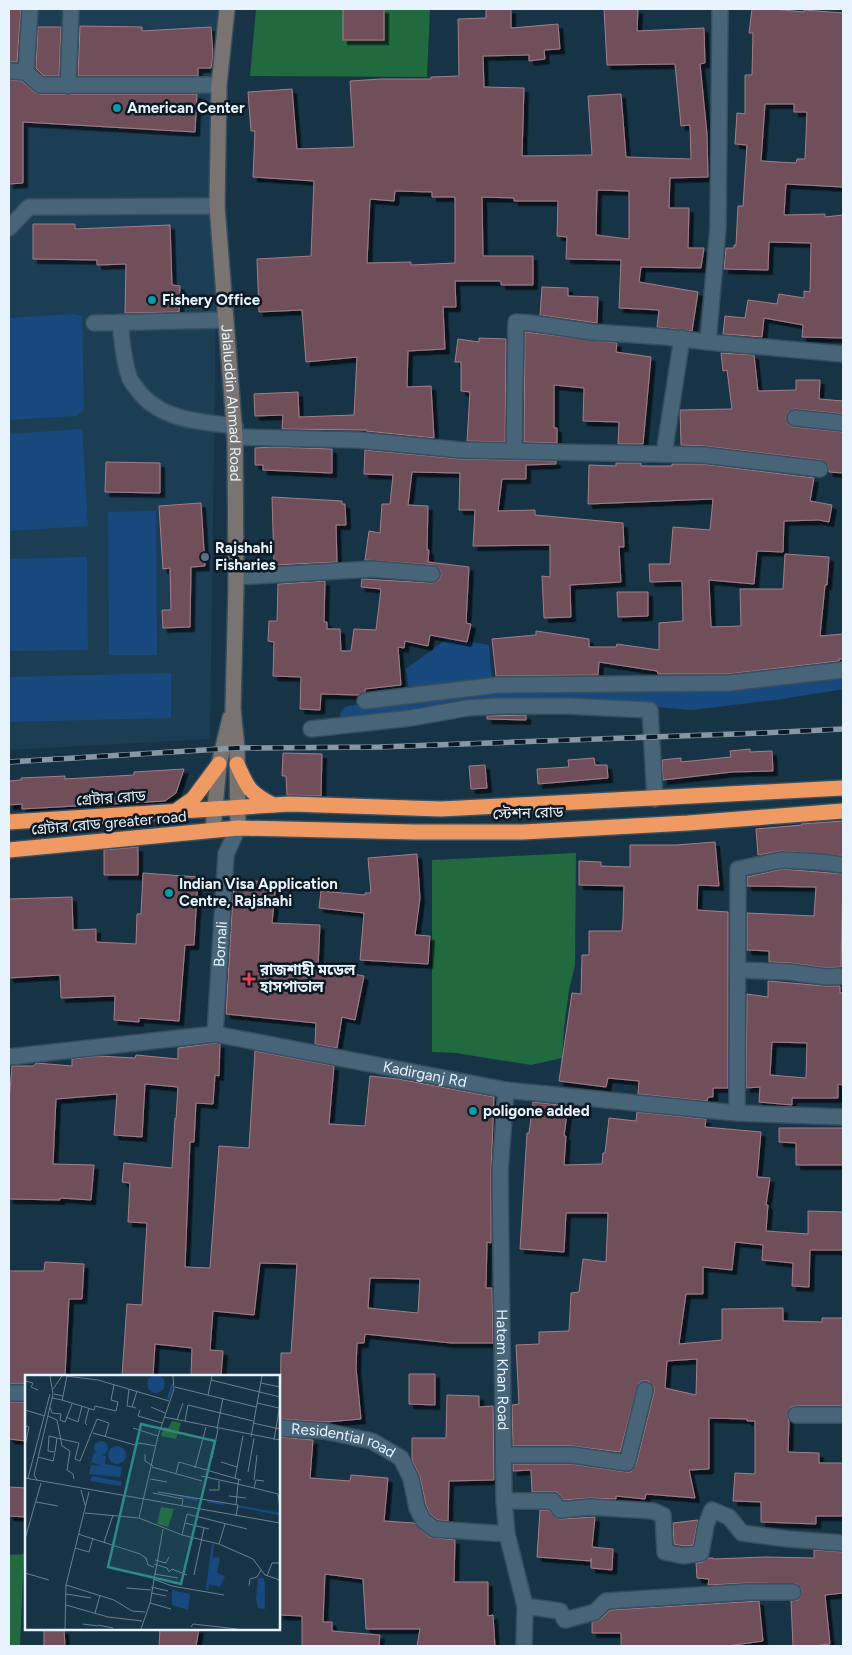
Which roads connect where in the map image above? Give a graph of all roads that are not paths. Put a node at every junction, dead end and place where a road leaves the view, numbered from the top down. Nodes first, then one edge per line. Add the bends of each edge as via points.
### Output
1 (30, 9) edge
2 (66, 9) edge
3 (71, 9) edge
4 (227, 9) edge
5 (720, 9) edge
6 (9, 71) edge
7 (26, 72) junction
8 (219, 85) junction
9 (68, 86) junction
10 (217, 206) junction
11 (9, 228) edge
12 (226, 320) junction
13 (120, 322) junction
14 (94, 323) dead end
15 (682, 338) junction
16 (708, 342) junction
17 (843, 354) edge
18 (795, 418) dead end
19 (843, 423) edge
20 (235, 431) junction
21 (514, 451) junction
22 (664, 454) junction
23 (820, 469) dead end
24 (432, 574) dead end
25 (236, 577) junction
26 (843, 670) edge
27 (568, 684) junction
28 (498, 685) junction
29 (365, 701) dead end
30 (498, 706) junction
31 (567, 706) junction
32 (233, 709) junction
33 (312, 729) dead end
34 (220, 764) junction
35 (237, 764) junction
36 (843, 788) edge
37 (655, 799) junction
38 (273, 805) junction
39 (238, 807) junction
40 (215, 809) junction
41 (843, 811) edge
42 (176, 812) junction
43 (9, 822) edge
44 (238, 828) junction
45 (213, 830) junction
46 (9, 850) edge
47 (226, 854) junction
48 (843, 865) edge
49 (738, 970) junction
50 (843, 976) edge
51 (215, 1034) junction
52 (9, 1057) edge
53 (506, 1090) junction
54 (737, 1112) junction
55 (843, 1117) edge
56 (645, 1390) dead end
57 (9, 1392) edge
58 (25, 1393) edge
59 (796, 1415) dead end
60 (843, 1415) edge
61 (280, 1428) edge
62 (504, 1455) junction
63 (504, 1501) junction
64 (508, 1534) junction
65 (843, 1543) edge
66 (793, 1592) dead end
67 (525, 1606) junction
68 (524, 1646) edge

1 - 7 street
2 - 3 street
3 - 9 street
4 - 8 street, Jalaluddin Ahmad Road
5 - 16 street via 718,227
6 - 7 street
7 - 9 street via 40,86
8 - 9 street
8 - 10 street, Jalaluddin Ahmad Road
10 - 11 street via 29,207
10 - 12 street, Jalaluddin Ahmad Road
12 - 13 street
12 - 20 street, Jalaluddin Ahmad Road
13 - 14 street
13 - 20 street via 129,378 143,397 177,418
15 - 16 street
15 - 21 street via 592,332 516,322
15 - 22 street
16 - 17 street
18 - 19 street
20 - 21 street via 461,450
20 - 25 street, Jalaluddin Ahmad Road
21 - 22 street
22 - 23 street via 703,455
24 - 25 street via 372,569
25 - 32 street, Jalaluddin Ahmad Road
26 - 27 street via 729,683
27 - 28 street
27 - 31 street
28 - 29 street
28 - 30 street
30 - 31 street
30 - 33 street
31 - 37 street via 650,710
32 - 34 street, Jalaluddin Ahmad Road
32 - 35 street, Jalaluddin Ahmad Road
34 - 40 street, Jalaluddin Ahmad Road
34 - 42 highway via 192,799
35 - 38 highway via 247,788
35 - 39 street, Jalaluddin Ahmad Road
36 - 37 highway, স্টেশন রোড
37 - 38 highway, স্টেশন রোড via 441,809
38 - 39 highway, স্টেশন রোড
39 - 40 highway, স্টেশন রোড
39 - 44 street, Jalaluddin Ahmad Road
40 - 42 highway, গ্রেটার রোড
40 - 45 street
41 - 44 highway, স্টেশন রোড via 523,832
42 - 43 highway, গ্রেটার রোড
44 - 45 highway, স্টেশন রোড
44 - 47 street, Bornali
45 - 46 highway, গ্রেটার রোড greater road
45 - 47 street
47 - 51 street, Bornali
48 - 49 street via 781,860 738,870
49 - 50 street
49 - 54 street
51 - 52 street, Kadirganj Rd
51 - 53 street, Kadirganj Rd
53 - 54 street, Kadirganj Rd
53 - 62 street, Hatem Khan Road via 500,1171
54 - 55 street, Kadirganj Rd
56 - 62 street via 627,1462 572,1455
57 - 58 street
59 - 60 street
61 - 64 street, Residential road via 324,1430 372,1441 402,1458 423,1520 434,1529
62 - 63 street, Hatem Khan Road
63 - 64 street, Hatem Khan Road
63 - 65 street via 553,1501 560,1510 590,1507 653,1511 663,1515 665,1552 684,1556 701,1553 712,1510 729,1517 742,1533
64 - 67 street, Hatem Khan Road
66 - 67 street via 606,1601 595,1612 565,1620 560,1611
67 - 68 street, Hatem Khan Road

